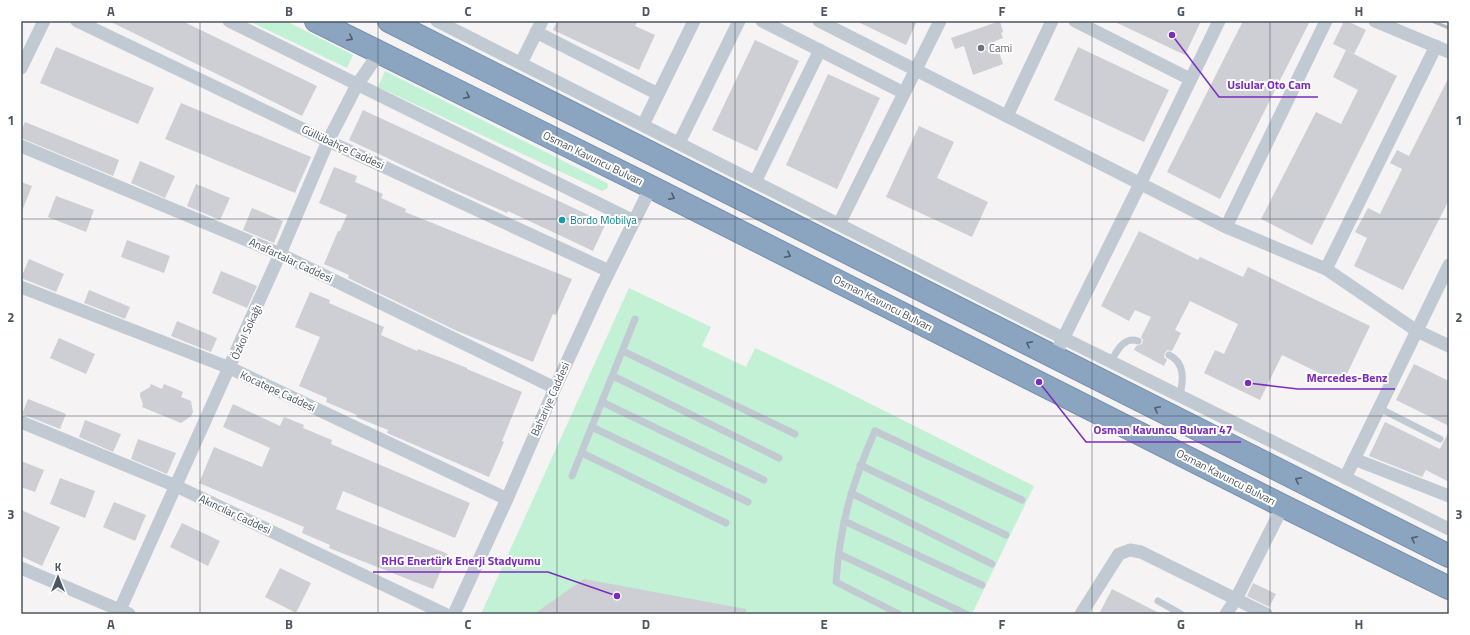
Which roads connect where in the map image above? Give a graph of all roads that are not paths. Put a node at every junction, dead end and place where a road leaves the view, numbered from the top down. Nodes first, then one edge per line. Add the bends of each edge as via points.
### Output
1 (44, 21) edge
2 (77, 21) edge
3 (229, 21) edge
4 (316, 21) edge
5 (437, 21) edge
6 (694, 21) edge
7 (739, 21) edge
8 (762, 21) edge
9 (819, 21) edge
10 (940, 21) edge
11 (1052, 21) edge
12 (1075, 21) edge
13 (1219, 21) edge
14 (1326, 21) edge
15 (1375, 21) edge
16 (395, 24) edge
17 (834, 24) edge
18 (539, 26) edge
19 (1436, 46) junction
20 (820, 50) junction
21 (1449, 52) edge
22 (379, 53) junction
23 (521, 63) junction
24 (21, 68) edge
25 (916, 70) junction
26 (1190, 79) junction
27 (357, 84) junction
28 (904, 93) junction
29 (658, 94) junction
30 (1006, 116) junction
31 (643, 125) junction
32 (328, 141) junction
33 (679, 143) junction
34 (21, 146) edge
35 (755, 182) junction
36 (1140, 184) junction
37 (651, 187) junction
38 (634, 221) junction
39 (839, 224) junction
40 (1226, 227) junction
41 (280, 254) junction
42 (1449, 265) edge
43 (1326, 269) junction
44 (609, 270) junction
45 (21, 287) edge
46 (635, 319) dead end
47 (1417, 331) junction
48 (1138, 342) dead end
49 (1449, 346) edge
50 (1059, 347) junction
51 (623, 351) junction
52 (1169, 355) dead end
53 (1111, 361) junction
54 (230, 368) junction
55 (613, 376) junction
56 (555, 388) junction
57 (1180, 396) junction
58 (602, 402) junction
59 (1379, 408) junction
60 (21, 422) edge
61 (592, 427) junction
62 (795, 434) dead end
63 (1440, 439) dead end
64 (582, 453) junction
65 (780, 458) dead end
66 (1354, 459) junction
67 (860, 465) junction
68 (572, 476) dead end
69 (1345, 478) junction
70 (764, 480) dead end
71 (176, 486) junction
72 (851, 493) junction
73 (1449, 496) edge
74 (507, 499) junction
75 (1022, 500) dead end
76 (748, 502) dead end
77 (1283, 506) junction
78 (844, 520) junction
79 (726, 523) dead end
80 (1449, 529) edge
81 (1006, 535) dead end
82 (839, 554) junction
83 (1449, 556) edge
84 (992, 564) dead end
85 (21, 568) edge
86 (982, 586) dead end
87 (1449, 588) edge
88 (1236, 599) junction
89 (1158, 601) dead end
90 (122, 613) edge
91 (445, 614) edge
92 (454, 614) edge
93 (899, 614) edge
94 (966, 614) edge
95 (1081, 614) edge
96 (1181, 614) edge
97 (1226, 614) edge
98 (1235, 614) edge
99 (1266, 614) edge

1 - 24 street
2 - 32 street, Güllübahçe Caddesi
3 - 27 street
4 -> 22 highway, Osman Kavuncu Bulvarı
5 - 23 street
6 - 29 street
7 - 33 street
8 - 20 street
9 - 17 street
10 - 25 street
11 - 30 street
12 - 26 street
13 - 26 street
14 - 40 street
15 - 19 street
16 - 22 highway
50 -> 16 highway
17 - 25 street
18 - 23 street
18 - 29 street
19 - 21 street
19 - 43 street
20 - 28 street
20 - 35 street
22 - 27 street, Özkol Sokağı
22 -> 37 highway, Osman Kavuncu Bulvarı
23 - 31 street
25 - 28 street
25 - 30 street
26 - 36 street
27 - 32 street, Özkol Sokağı
27 - 38 street
28 - 39 street
29 - 31 street
30 - 36 street
31 - 33 street
32 - 41 street, Özkol Sokağı
32 - 44 street, Güllübahçe Caddesi
33 - 35 street
34 - 41 street, Anafartalar Caddesi
35 - 39 street
36 - 40 street
36 - 50 street
37 - 38 street, Bahariye Caddesi
37 -> 77 highway, Osman Kavuncu Bulvarı
38 - 44 street, Bahariye Caddesi
39 - 50 street
40 - 43 street
41 - 54 street, Özkol Sokağı
41 - 56 street, Anafartalar Caddesi
42 - 47 street
43 - 47 street
44 - 56 street, Bahariye Caddesi
45 - 54 street, Kocatepe Caddesi
46 - 51 lane
47 - 49 street
47 - 59 street
48 - 53 lane via 1131,341 1123,345
50 - 53 street
83 -> 50 highway
51 - 55 lane
51 - 62 lane
52 - 57 lane via 1177,361 1182,370
53 - 57 street
54 - 71 street, Özkol Sokağı
54 - 74 street, Kocatepe Caddesi
55 - 58 lane
55 - 65 lane
56 - 74 street, Bahariye Caddesi
57 - 69 street
58 - 61 lane
58 - 70 lane
59 - 63 lane
59 - 66 street
60 - 71 street, Akıncılar Caddesi
61 - 64 lane
61 - 76 lane
64 - 68 lane
64 - 79 lane
66 - 69 street
66 - 73 street
67 - 72 lane
67 - 75 lane via 875,431
67 - 81 lane
69 - 80 street
71 - 90 street, Özkol Sokağı
71 - 91 street, Akıncılar Caddesi
72 - 78 lane
72 - 84 lane
74 - 92 street, Bahariye Caddesi
77 - 87 highway, Osman Kavuncu Bulvarı
77 - 88 street
78 - 82 lane
78 - 86 lane
82 - 93 lane via 836,582
82 - 94 lane
85 - 90 street
88 - 95 street via 1141,552 1130,550 1119,554
88 - 97 street
88 - 98 street
88 - 99 street
89 - 96 lane

